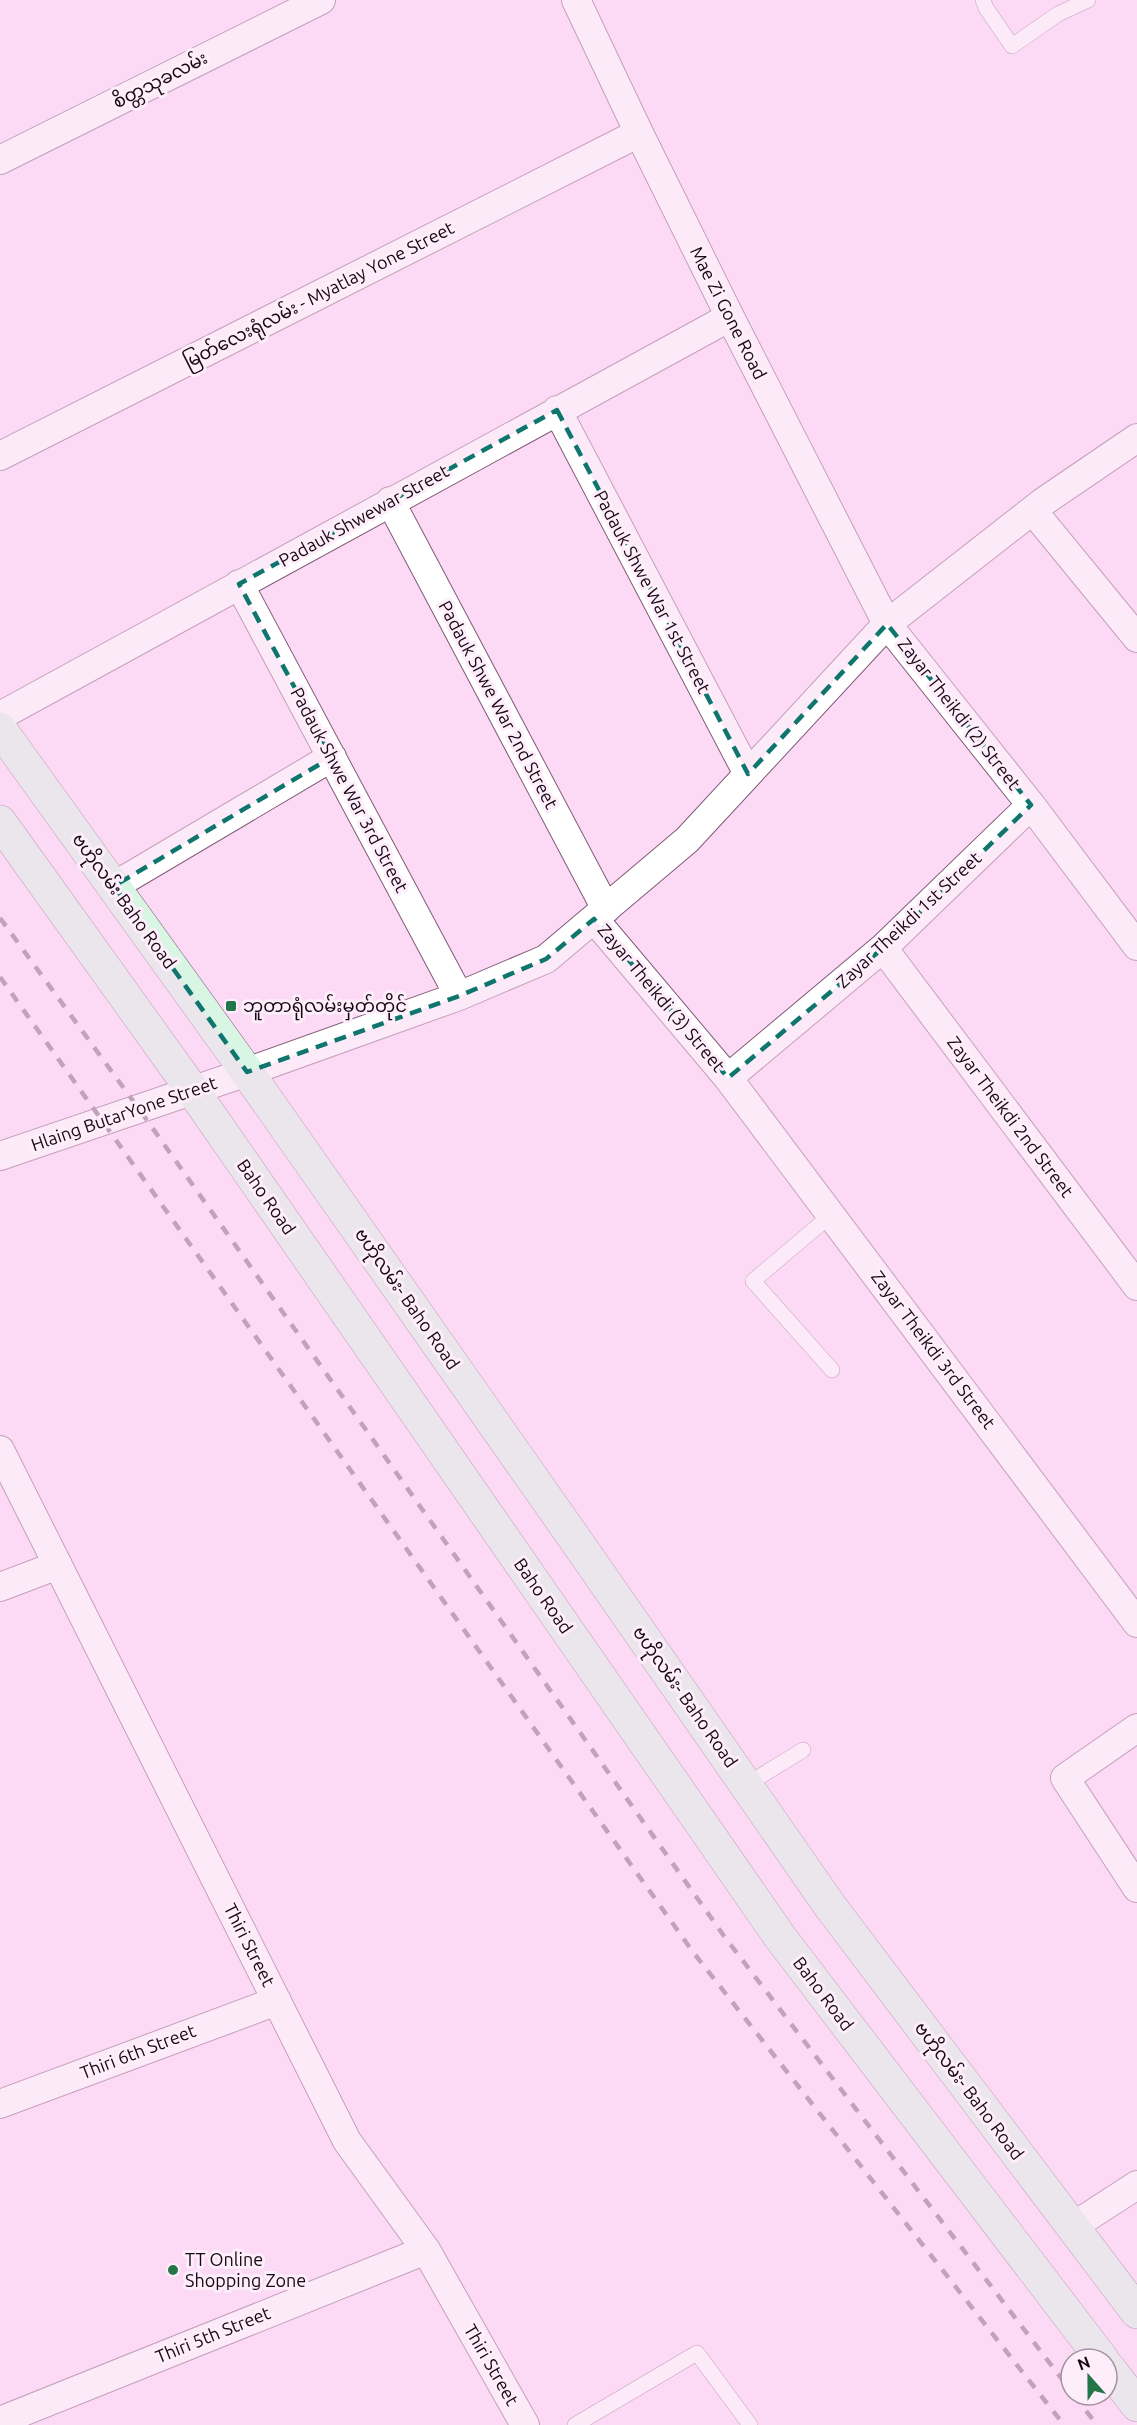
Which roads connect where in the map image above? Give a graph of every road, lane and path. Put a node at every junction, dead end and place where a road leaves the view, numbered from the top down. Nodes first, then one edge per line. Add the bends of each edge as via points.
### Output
1 (321, 0) edge
2 (576, 0) edge
3 (983, 0) edge
4 (1088, 0) edge
5 (639, 133) junction
6 (0, 160) edge
7 (730, 317) junction
8 (556, 410) junction
9 (1137, 438) edge
10 (0, 456) edge
11 (390, 501) junction
12 (1033, 511) junction
13 (239, 584) junction
14 (887, 624) junction
15 (1137, 638) edge
16 (0, 716) edge
17 (0, 729) edge
18 (332, 757) junction
19 (748, 774) junction
20 (1031, 805) junction
21 (0, 822) edge
22 (114, 886) junction
23 (600, 914) junction
24 (1137, 946) edge
25 (883, 948) junction
26 (459, 996) junction
27 (247, 1072) junction
28 (728, 1078) junction
29 (193, 1091) junction
30 (2, 1152) edge
31 (831, 1215) junction
32 (1137, 1286) edge
33 (832, 1370) dead end
34 (0, 1450) edge
35 (58, 1564) junction
36 (0, 1587) edge
37 (1137, 1623) edge
38 (1137, 1728) edge
39 (803, 1750) dead end
40 (746, 1785) junction
41 (1137, 1888) edge
42 (277, 2001) junction
43 (0, 2104) edge
44 (1137, 2185) edge
45 (1072, 2228) junction
46 (426, 2250) junction
47 (1137, 2312) edge
48 (1093, 2347) edge
49 (1119, 2382) edge
50 (1137, 2405) edge
51 (0, 2421) edge
52 (525, 2425) edge
53 (575, 2425) edge
54 (750, 2425) edge

1 - 6 street, စိတ္တသုခလမ်း
2 - 5 street, Mae Zi Gone Road
3 - 4 lane via 1012,46 1058,14
5 - 7 street, Mae Zi Gone Road
5 - 10 street, မြတ်လေးရုံလမ်း - Myatlay Yone Street
7 - 8 street, Padauk Shwewar Street
7 - 14 street, Mae Zi Gone Road
8 - 11 street, Padauk Shwewar Street
8 - 19 street, Padauk Shwe War 1st Street
9 - 12 street, Hlaing ButarYone Street
11 - 13 street, Padauk Shwewar Street
11 - 23 street, Padauk Shwe War 2nd Street
12 - 14 street, Hlaing ButarYone Street
12 - 15 street
13 - 16 street, Padauk Shwewar Street
13 - 18 street, Padauk Shwe War 3rd Street
14 - 19 street, Hlaing ButarYone Street
14 - 20 street, Zayar Theikdi (2) Street
17 - 22 main road, ဗဟိုလမ်း Baho Road
18 - 22 street
18 - 26 street, Padauk Shwe War 3rd Street
19 - 23 street, Hlaing ButarYone Street via 687,840
20 - 24 street, Zayar Theikdi (2) Street
20 - 25 street, Zayar Theikdi 1st Street
21 - 29 main road, Baho Road
22 - 27 main road, ဗဟိုလမ်း Baho Road
23 - 26 street, Hlaing ButarYone Street via 546,959
23 - 28 street, Zayar Theikdi (3) Street
25 - 28 street, Zayar Theikdi 1st Street
25 - 32 street, Zayar Theikdi 2nd Street
26 - 27 street, Hlaing ButarYone Street
27 - 29 street, Hlaing ButarYone Street
27 - 40 main road, ဗဟိုလမ်း- Baho Road
28 - 31 street, Zayar Theikdi 3rd Street
29 - 30 street, Hlaing ButarYone Street
29 - 48 main road, Baho Road via 780,1937
31 - 33 lane via 753,1281
31 - 37 street, Zayar Theikdi 3rd Street
34 - 35 street, Thiri Street
35 - 36 street
35 - 42 street, Thiri Street
38 - 41 street via 1065,1778
39 - 40 lane
40 - 45 main road, ဗဟိုလမ်း- Baho Road via 837,1915
42 - 43 street, Thiri 6th Street
42 - 46 street, Thiri Street via 347,2141
44 - 45 street
45 - 47 main road, ဗဟိုလမ်း- Baho Road
46 - 51 street, Thiri 5th Street
46 - 52 street, Thiri Street
49 - 50 main road
53 - 54 lane via 697,2353

